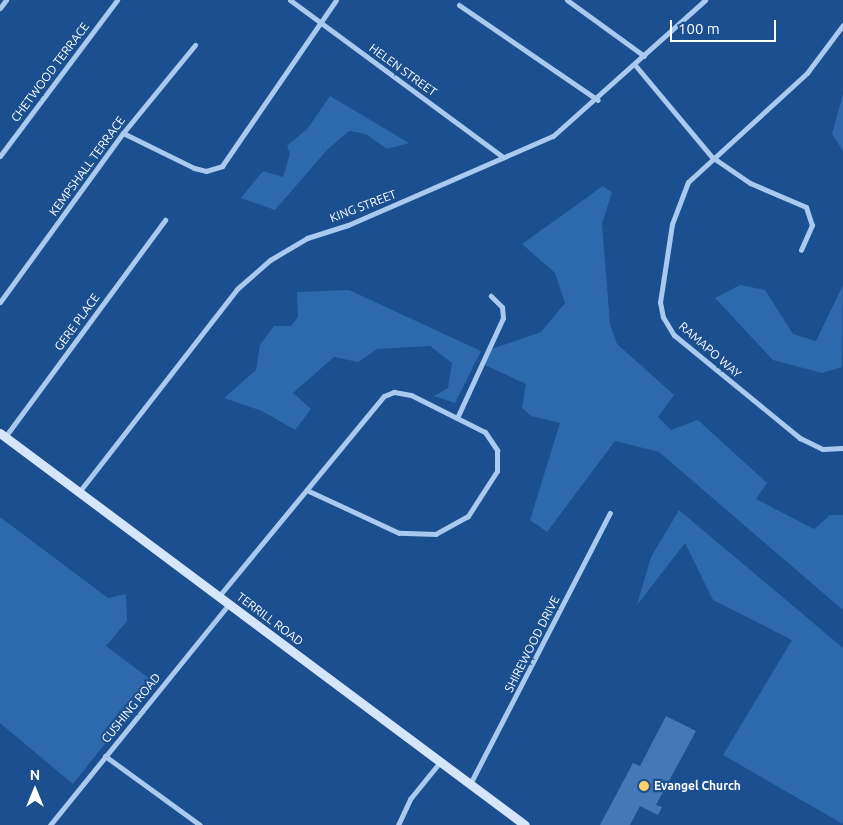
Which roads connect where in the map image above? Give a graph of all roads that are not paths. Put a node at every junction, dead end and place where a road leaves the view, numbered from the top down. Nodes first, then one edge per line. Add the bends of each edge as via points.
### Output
1 (6, 0) edge
2 (117, 0) edge
3 (290, 0) edge
4 (336, 0) edge
5 (567, 0) edge
6 (704, 0) edge
7 (459, 4) dead end
8 (0, 8) edge
9 (320, 22) junction
10 (843, 25) edge
11 (195, 45) dead end
12 (644, 56) junction
13 (635, 65) junction
14 (598, 100) junction
15 (123, 133) junction
16 (0, 156) edge
17 (503, 157) junction
18 (712, 157) junction
19 (165, 220) dead end
20 (801, 250) dead end
21 (491, 296) dead end
22 (0, 302) edge
23 (457, 418) junction
24 (3, 435) edge
25 (843, 448) edge
26 (309, 491) junction
27 (79, 492) junction
28 (610, 513) dead end
29 (218, 596) junction
30 (228, 604) junction
31 (106, 756) junction
32 (440, 762) junction
33 (470, 784) junction
34 (50, 825) edge
35 (200, 825) edge
36 (398, 825) edge
37 (525, 825) edge

1 - 8 street
2 - 16 street, CHETWOOD TERRACE
3 - 9 street, HELEN STREET
4 - 9 street
5 - 12 street
6 - 12 street, KING STREET
7 - 14 street
9 - 15 street via 230,157 217,169 200,170
9 - 17 street, HELEN STREET
10 - 18 street, RAMAPO WAY via 807,73
11 - 15 street, KEMPSHALL TERRACE
12 - 13 street, KING STREET
13 - 14 street, KING STREET
13 - 18 street
14 - 17 street, KING STREET via 553,136
15 - 22 street, KEMPSHALL TERRACE
17 - 27 street, KING STREET via 348,225 307,238 270,260 237,289
18 - 20 street via 750,183 806,207 812,225
18 - 25 street, RAMAPO WAY via 695,172 677,203 661,292 665,322 674,335 804,441 823,449
19 - 24 street, GERE PLACE
21 - 23 street via 502,307 503,318
23 - 26 street via 406,392 389,393 375,404
23 - 26 street via 490,437 497,450 498,464 468,516 450,529 428,535 399,533
24 - 27 street, TERRILL ROAD
26 - 29 street
27 - 29 street, TERRILL ROAD
28 - 33 street, SHIREWOOD DRIVE
29 - 30 street, TERRILL ROAD
30 - 31 street, CUSHING ROAD
30 - 32 street, TERRILL ROAD
31 - 34 street, CUSHING ROAD
31 - 35 street
32 - 33 street, TERRILL ROAD
32 - 36 street via 410,799
33 - 37 street, TERRILL ROAD

